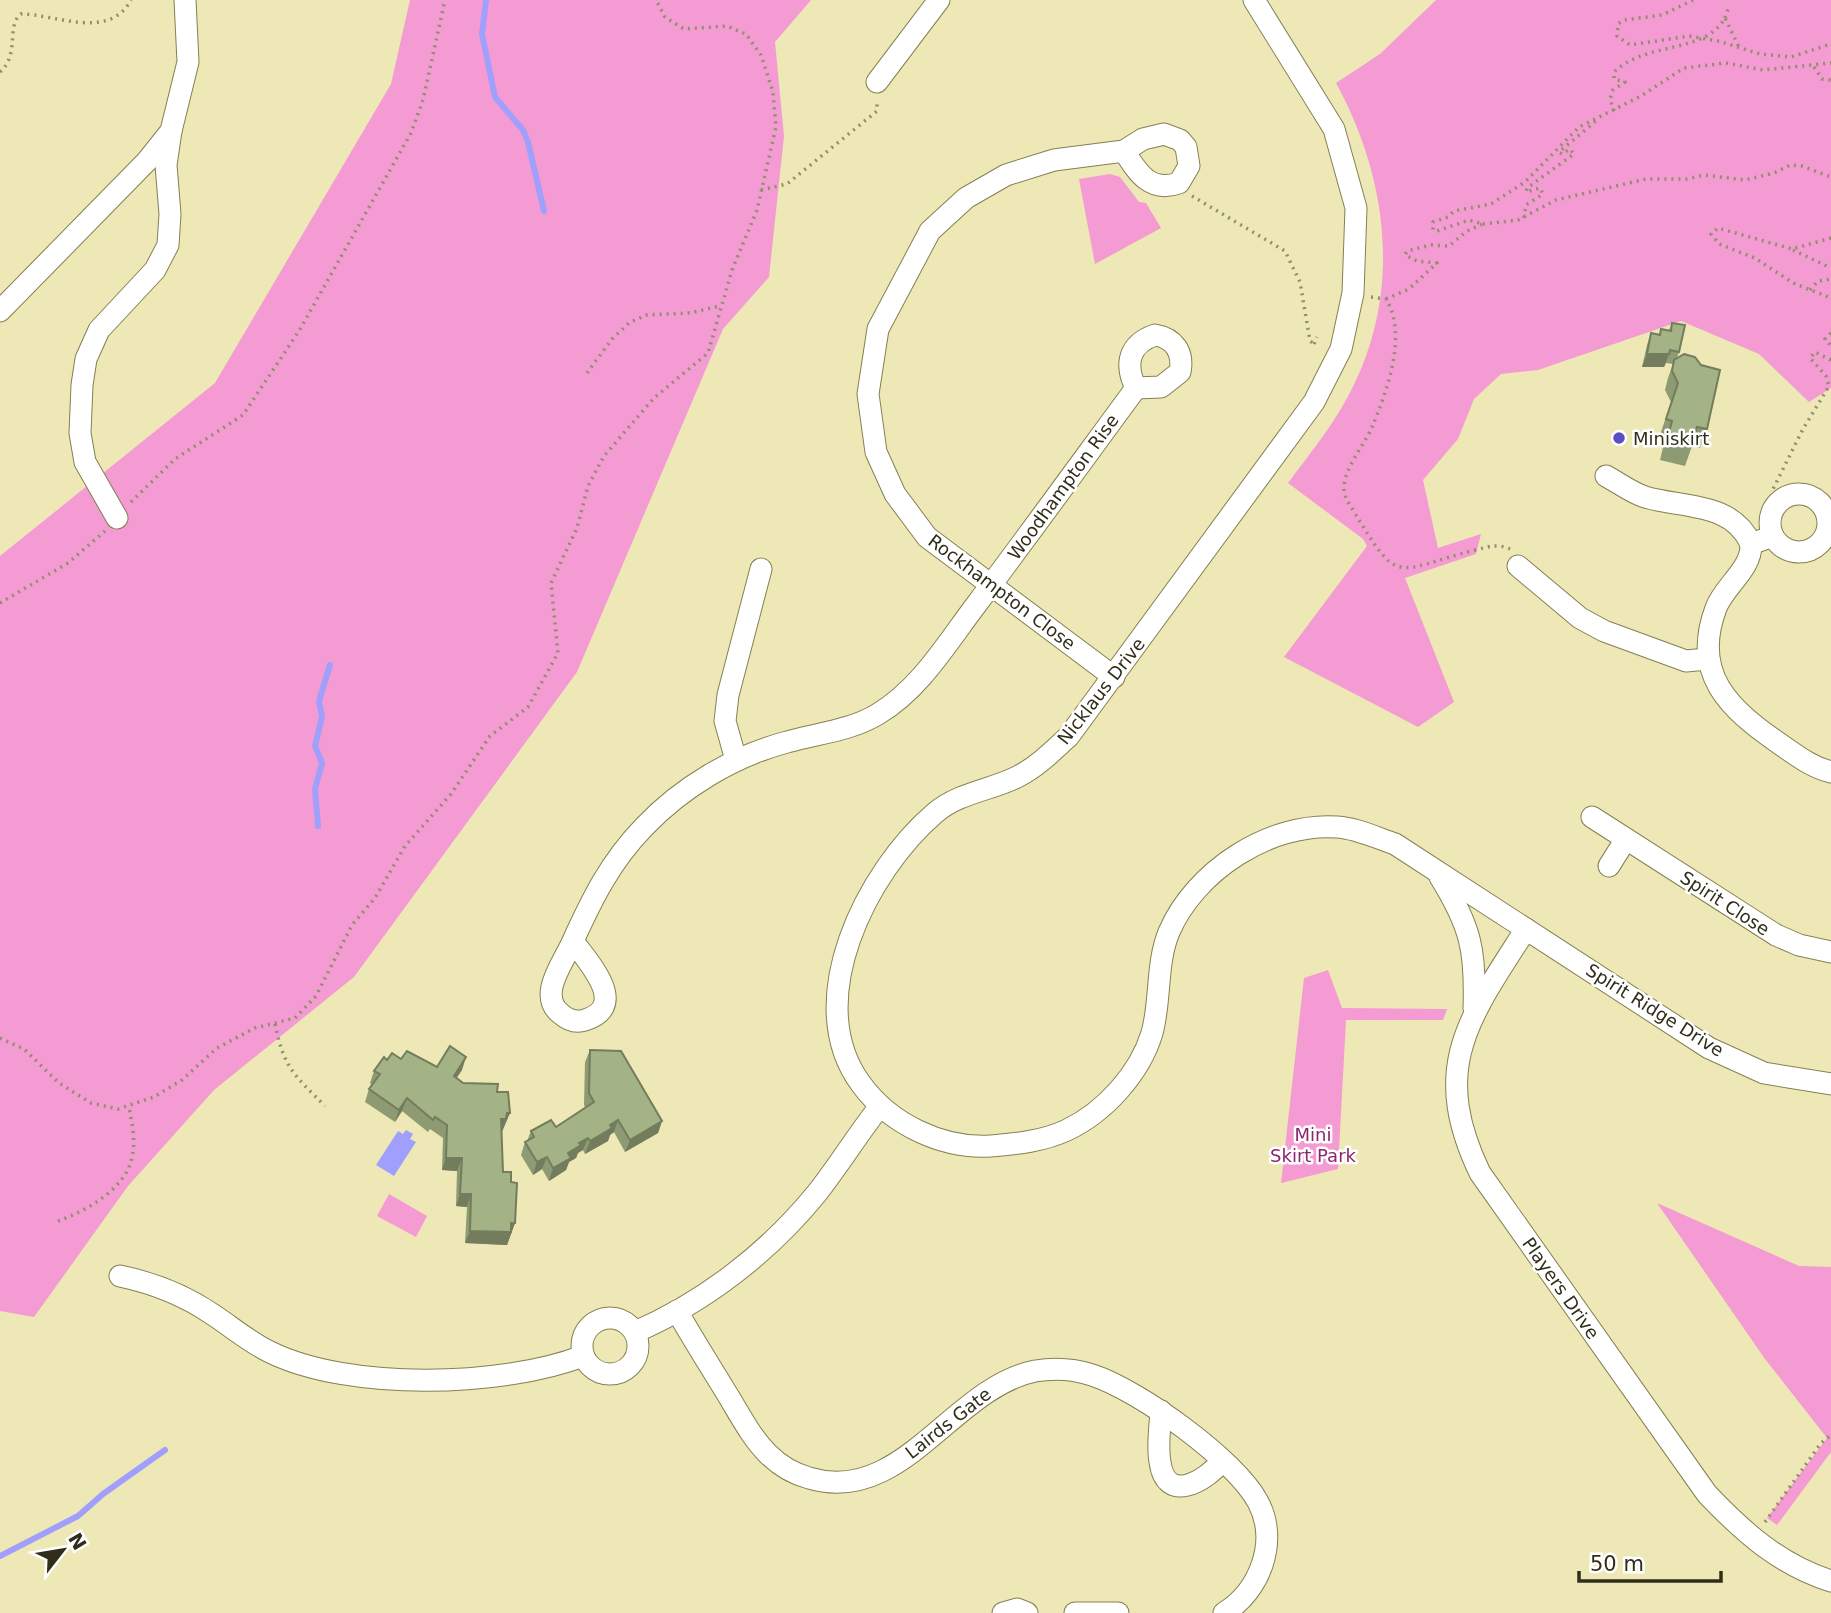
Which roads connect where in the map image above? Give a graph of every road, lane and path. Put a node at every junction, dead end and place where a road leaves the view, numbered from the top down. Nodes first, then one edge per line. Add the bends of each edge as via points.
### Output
1 (131, 0) edge
2 (185, 0) edge
3 (445, 0) edge
4 (656, 0) edge
5 (939, 0) edge
6 (1254, 0) edge
7 (1693, 0) edge
8 (1728, 9) dead end
9 (1725, 18) junction
10 (1702, 38) junction
11 (1831, 44) edge
12 (1741, 49) junction
13 (1831, 63) edge
14 (1814, 67) junction
15 (0, 72) edge
16 (1831, 80) edge
17 (877, 82) joint
18 (1614, 111) junction
19 (1599, 118) junction
20 (171, 131) junction
21 (1124, 151) dead end
22 (1831, 177) edge
23 (761, 190) junction
24 (1187, 193) dead end
25 (1524, 218) junction
26 (1483, 223) junction
27 (1831, 238) edge
28 (1792, 249) junction
29 (1831, 268) edge
30 (1831, 279) edge
31 (1810, 290) junction
32 (1362, 295) dead end
33 (1831, 298) edge
34 (1386, 299) junction
35 (720, 306) junction
36 (0, 311) edge
37 (1831, 333) edge
38 (1317, 337) dead end
39 (1831, 346) edge
40 (1831, 360) edge
41 (587, 373) dead end
42 (1136, 388) dead end
43 (1606, 476) dead end
44 (1782, 499) junction
45 (117, 518) junction
46 (1773, 536) junction
47 (1751, 544) junction
48 (1514, 558) joint
49 (761, 569) dead end
50 (990, 586) junction
51 (0, 603) edge
52 (1707, 659) junction
53 (1114, 677) junction
54 (736, 760) junction
55 (1831, 772) edge
56 (1592, 817) dead end
57 (1626, 839) junction
58 (1609, 866) dead end
59 (1436, 870) junction
60 (1526, 929) junction
61 (573, 941) dead end
62 (1831, 952) edge
63 (1474, 1011) junction
64 (275, 1024) junction
65 (0, 1038) edge
66 (1831, 1084) edge
67 (325, 1106) dead end
68 (880, 1106) junction
69 (129, 1107) junction
70 (58, 1221) dead end
71 (120, 1276) dead end
72 (677, 1311) junction
73 (635, 1332) junction
74 (583, 1356) junction
75 (1161, 1411) junction
76 (1831, 1435) edge
77 (1222, 1461) junction
78 (1764, 1524) dead end
79 (1831, 1581) edge
80 (1003, 1613) edge
81 (1027, 1613) edge
82 (1075, 1613) edge
83 (1118, 1613) edge
84 (1224, 1613) edge

1 - 15 path via 119,13 99,22 21,14 14,22 9,62
2 - 20 street via 188,62
3 - 45 path via 411,133 299,331 243,415 175,458
4 - 23 path via 673,24 696,30 737,28 761,55 774,92 776,127
5 - 17 street
6 - 53 street, Nicklaus Drive via 1334,129 1356,208 1351,303 1341,349 1314,402
7 - 10 path via 1662,15 1624,20 1618,24 1617,36 1630,45
8 - 9 path
9 - 10 path via 1719,28
9 - 12 path
10 - 12 path
10 - 18 path via 1697,43 1647,52 1618,68 1612,76 1625,82 1613,90
11 - 12 path via 1791,57
13 - 14 path
14 - 16 path via 1822,79
14 - 18 path via 1753,70 1726,63 1684,68
17 - 23 path via 877,110 787,184
18 - 19 path
19 - 25 path via 1559,152 1570,149 1574,154 1527,188 1526,192 1541,188 1542,194 1526,205
19 - 26 path via 1579,127 1530,177 1491,204 1454,211 1431,225 1437,231 1469,220
20 - 36 street
20 - 45 street via 166,165 168,245 155,270 99,330 86,359 82,386 80,433 85,462
21 - 50 street, Rockhampton Close via 1054,160 1006,175 966,198 930,231 878,329 868,394 876,452 895,495 927,537
22 - 25 path via 1790,165 1745,180 1704,175 1646,179 1556,200
23 - 35 path
24 - 38 path via 1285,251 1300,282 1310,341 1314,344
25 - 26 path
26 - 34 path via 1449,246 1407,251 1409,258 1437,263 1409,289
27 - 28 path
28 - 29 path
28 - 31 path via 1718,228 1711,234 1719,244 1755,258
30 - 31 path via 1818,281
31 - 33 path
32 - 34 path
34 - 48 path via 1394,312 1396,339 1372,427 1348,475 1346,498 1374,549 1397,568 1412,569 1494,544
35 - 41 path via 646,316 629,323
35 - 64 path via 703,360 654,398 604,456 589,486 577,528 551,583 558,653 528,707 489,736 451,794 405,846 375,898 352,925 309,1006 295,1018
37 - 39 path via 1825,339
40 - 44 path via 1819,352 1810,358 1829,386 1773,489
42 - 50 street, Woodhampton Rise
43 - 47 street via 1645,497 1710,510 1740,527
44 - 46 street via 1770,516
44 - 46 street via 1812,497 1826,513 1828,524 1825,535 1810,550 1789,550
45 - 51 path via 68,563
46 - 47 street
47 - 52 street via 1749,561 1715,611
48 - 52 street via 1580,618 1604,631 1686,661
49 - 54 street via 727,695 725,721
50 - 53 street, Rockhampton Close
50 - 54 street, Woodhampton Rise via 917,682 877,715
52 - 55 street via 1722,692 1743,719 1810,764
53 - 68 street, Nicklaus Drive via 1046,758 1017,777 937,811 906,841 876,884 846,948 836,987 836,1021 859,1082
54 - 61 street, Woodhampton Rise via 653,817 624,849 600,882
56 - 57 street, Spirit Close
57 - 58 street
57 - 62 street, Spirit Close via 1776,935
59 - 60 street, Nicklaus Drive
59 - 63 street, Nicklaus Drive via 1470,936
59 - 68 street, Nicklaus Drive via 1395,844 1338,827 1284,833 1237,855 1191,894 1168,934 1151,1034 1132,1075 1104,1105 1067,1130 1022,1144 975,1147 936,1139
60 - 63 street, Players Drive
60 - 66 street, Spirit Ridge Drive via 1709,1048 1764,1073
63 - 79 street, Players Drive via 1460,1045 1456,1077 1458,1112 1480,1173 1707,1494 1771,1553
64 - 67 path via 291,1072
64 - 69 path via 255,1028 217,1048 182,1080
65 - 69 path via 24,1049 59,1083 91,1103 104,1108
68 - 72 street via 818,1191 774,1241
69 - 70 path via 133,1145 127,1170 97,1202
71 - 74 street via 171,1292 290,1361 352,1374 404,1379 491,1377
72 - 73 street
72 - 75 street, Lairds Gate via 757,1442 786,1469 824,1482 876,1475 982,1394 1009,1379 1038,1371 1093,1375
73 - 74 street via 625,1322 598,1320 584,1335
73 - 74 street via 636,1354 622,1372 607,1374 593,1368
75 - 77 street, Lairds Gate
75 - 77 street via 1160,1465 1171,1480 1180,1486 1197,1484 1210,1477
76 - 78 path
77 - 84 street, Lairds Gate via 1248,1485 1260,1505 1266,1545 1249,1591
80 - 81 street via 1017,1609
82 - 83 street

